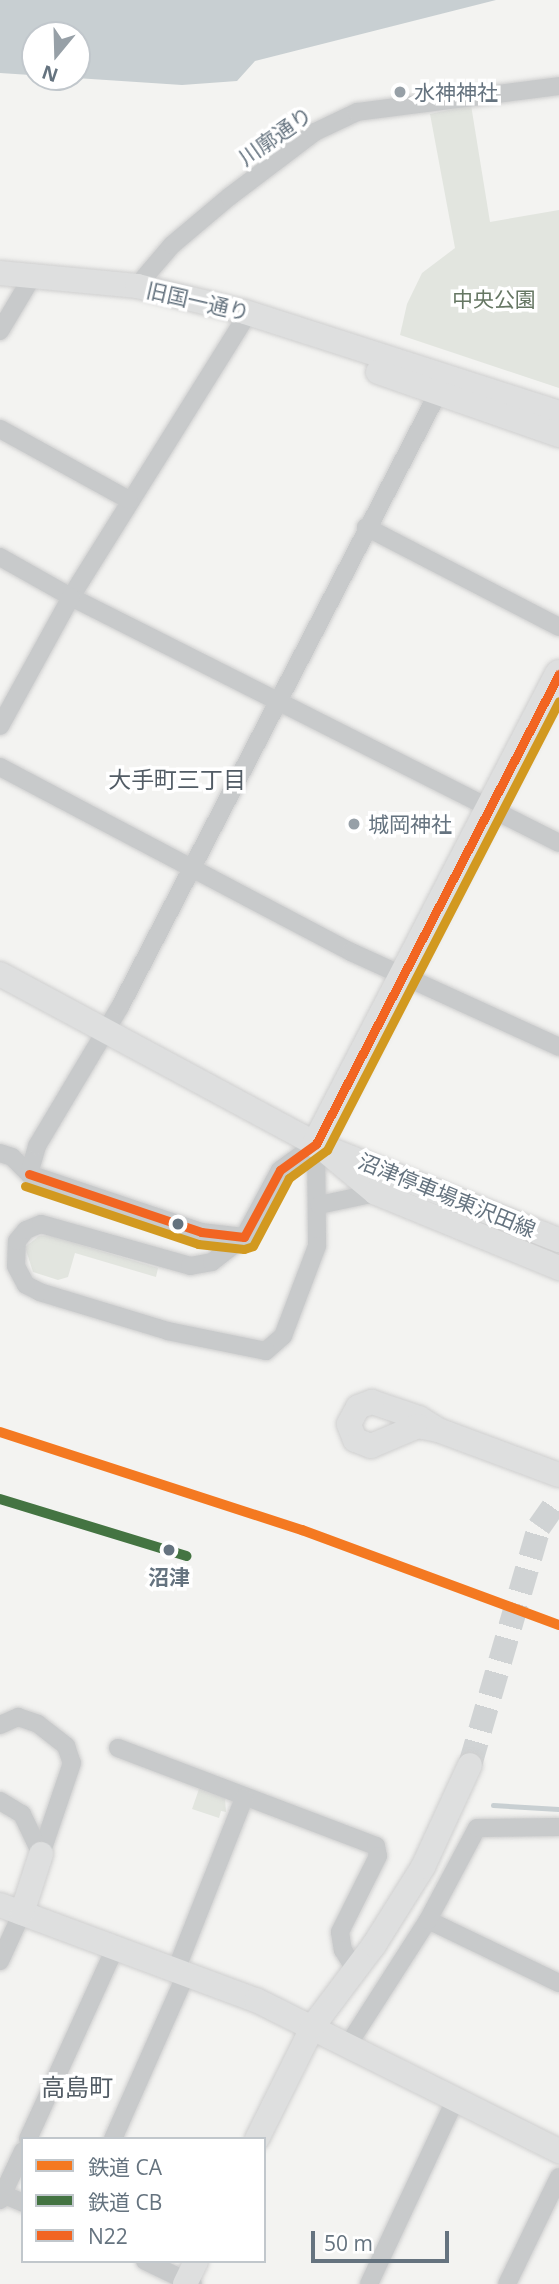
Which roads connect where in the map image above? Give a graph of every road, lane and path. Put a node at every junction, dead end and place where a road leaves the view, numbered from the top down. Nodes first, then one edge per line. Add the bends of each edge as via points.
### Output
1 (559, 86) edge
2 (0, 273) edge
3 (32, 277) junction
4 (137, 286) junction
5 (242, 323) junction
6 (0, 331) edge
7 (438, 393) junction
8 (559, 413) edge
9 (0, 429) edge
10 (559, 435) edge
11 (129, 499) junction
12 (366, 527) junction
13 (0, 557) edge
14 (71, 597) junction
15 (559, 628) edge
16 (559, 674) edge
17 (279, 698) junction
18 (0, 726) edge
19 (0, 767) edge
20 (489, 807) junction
21 (559, 843) edge
22 (191, 868) junction
23 (0, 974) edge
24 (402, 975) junction
25 (106, 1031) junction
26 (559, 1047) edge
27 (316, 1144) junction
28 (0, 1153) edge
29 (29, 1174) junction
30 (376, 1193) junction
31 (319, 1205) junction
32 (244, 1237) junction
33 (559, 1240) edge
34 (559, 1268) edge
35 (438, 1430) dead end
36 (559, 1475) edge
37 (0, 1726) edge
38 (118, 1748) dead end
39 (470, 1765) tunnel mouth
40 (244, 1798) junction
41 (0, 1801) edge
42 (559, 1827) edge
43 (41, 1854) junction
44 (11, 1909) edge
45 (428, 1920) junction
46 (115, 1948) junction
47 (0, 1961) edge
48 (355, 1969) junction
49 (181, 1972) junction
50 (559, 1983) edge
51 (313, 2026) junction
52 (348, 2045) junction
53 (455, 2100) junction
54 (29, 2137) edge
55 (114, 2137) edge
56 (258, 2137) edge
57 (559, 2151) edge
58 (21, 2155) edge
59 (559, 2177) edge
60 (1, 2196) edge
61 (21, 2202) edge
62 (151, 2263) edge
63 (190, 2277) edge
64 (369, 2284) edge
65 (507, 2284) edge

1 - 4 street, 川廓通り via 357,112 315,132 229,197 172,245
2 - 3 main road
3 - 4 main road
3 - 6 street
4 - 5 main road, 旧国一通り
4 - 8 main road, 旧国一通り via 245,312
5 - 7 main road, 旧国一通り
5 - 11 street
7 - 10 main road, 旧国一通り
7 - 12 street
9 - 11 street
11 - 14 street
12 - 15 street
12 - 17 street
13 - 14 street
14 - 17 street
14 - 18 street
16 - 20 main road
17 - 20 street
17 - 22 street
19 - 22 street
20 - 21 street
20 - 24 main road
22 - 24 street
22 - 25 street
23 - 25 main road
24 - 26 street
24 - 27 main road
25 - 27 main road
25 - 29 street via 86,1057 37,1146
27 - 30 main road, 沼津停車場東沢田線
27 - 31 street
27 - 32 street via 280,1170
27 - 33 main road, 沼津停車場東沢田線
28 - 29 street via 12,1157
29 - 32 street via 201,1232
30 - 31 street
30 - 34 main road, 沼津停車場東沢田線
31 - 32 street via 317,1246 289,1322 265,1351 168,1331 40,1292 26,1285 14,1252 26,1230 41,1224 66,1227 190,1266 212,1262
35 - 36 main road
37 - 43 street via 18,1717 38,1724 66,1746 72,1763
38 - 40 street
39 - 48 main road via 423,1867
40 - 48 street via 376,1846 378,1856 340,1932 343,1950
40 - 49 street
41 - 43 street via 22,1814
42 - 45 street via 477,1828
43 - 44 main road
44 - 46 main road
44 - 47 street
45 - 50 street
45 - 52 street
46 - 49 main road
46 - 54 street
48 - 51 main road
49 - 51 main road
49 - 55 street
51 - 52 main road
51 - 56 main road
52 - 53 main road
53 - 57 main road
53 - 64 street
58 - 60 street
59 - 65 street
60 - 61 street
62 - 63 street

